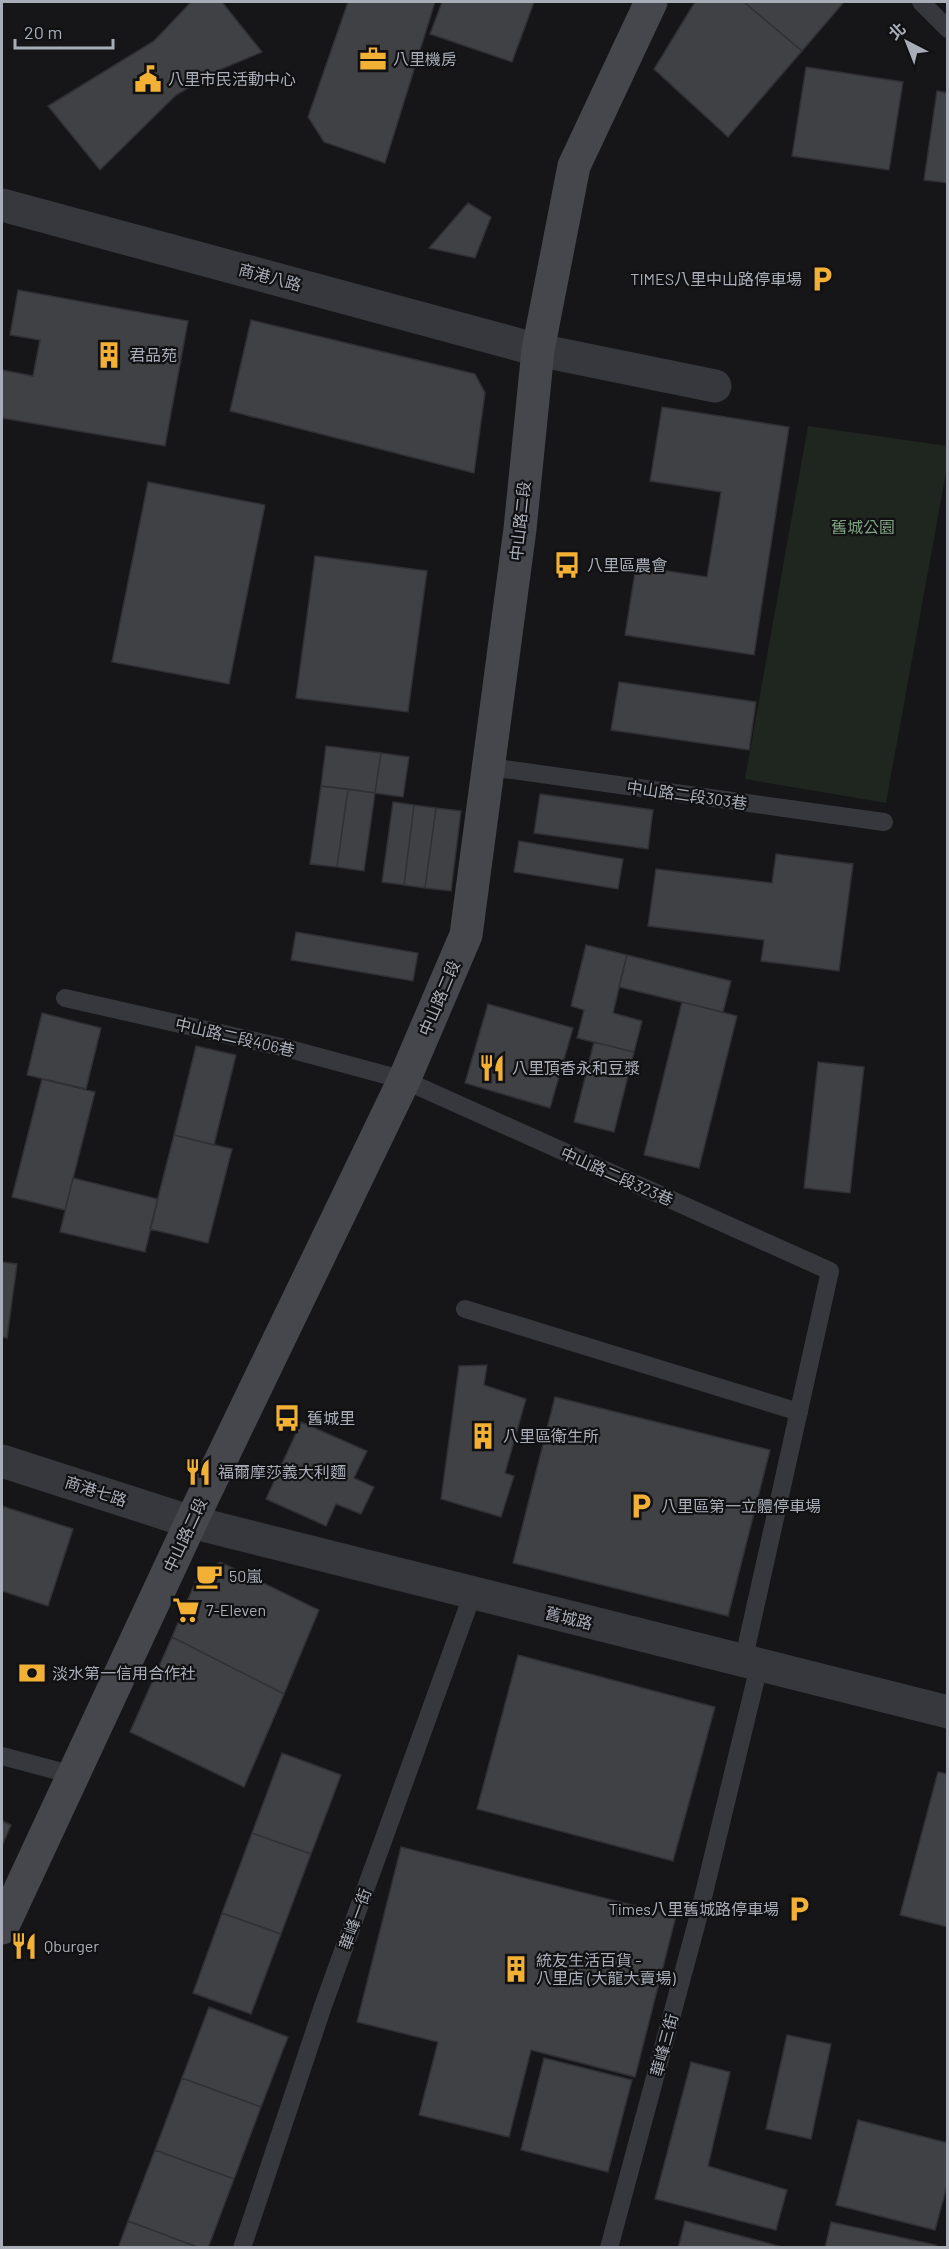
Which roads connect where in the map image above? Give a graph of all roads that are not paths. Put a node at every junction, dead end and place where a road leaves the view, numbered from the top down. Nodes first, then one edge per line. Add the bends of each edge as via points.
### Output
1 (651, 2) edge
2 (921, 2) edge
3 (948, 29) edge
4 (2, 205) edge
5 (538, 350) junction
6 (715, 386) dead end
7 (490, 768) junction
8 (884, 822) dead end
9 (65, 998) dead end
10 (404, 1080) junction
11 (830, 1271) joint
12 (465, 1309) dead end
13 (799, 1412) junction
14 (2, 1461) edge
15 (191, 1522) junction
16 (473, 1593) junction
17 (751, 1664) junction
18 (948, 1712) edge
19 (2, 1756) edge
20 (73, 1775) junction
21 (2, 1928) edge
22 (242, 2247) edge
23 (609, 2247) edge

1 - 5 main road, 中山路二段 via 574,166
2 - 3 lane
4 - 5 street, 商港八路
5 - 6 street, 商港八路
5 - 7 main road, 中山路二段
7 - 8 lane, 中山路二段303巷
7 - 10 main road, 中山路二段 via 466,935
9 - 10 lane, 中山路二段406巷 via 286,1048
10 - 11 lane, 中山路二段323巷
10 - 15 main road, 中山路二段
11 - 13 lane, 華峰三街
12 - 13 lane
13 - 17 lane, 華峰三街
14 - 15 street, 商港七路
15 - 16 street, 舊城路
15 - 20 main road, 中山路二段
16 - 17 street, 舊城路
16 - 22 lane, 華峰一街 via 323,2006
17 - 18 street, 舊城路
17 - 23 lane, 華峰三街 via 698,1918
19 - 20 lane
20 - 21 main road, 中山路二段

